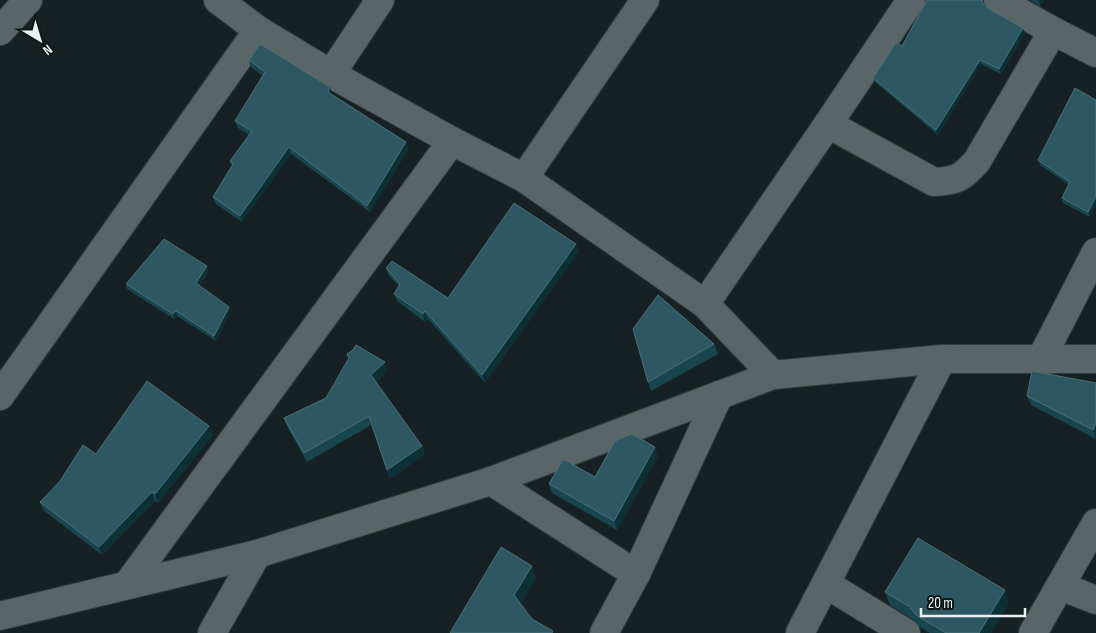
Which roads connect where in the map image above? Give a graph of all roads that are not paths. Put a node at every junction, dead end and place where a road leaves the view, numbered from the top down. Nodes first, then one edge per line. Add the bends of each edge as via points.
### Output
1 (28, 0) edge
2 (218, 0) edge
3 (380, 0) edge
4 (645, 0) edge
5 (911, 0) edge
6 (998, 0) edge
7 (258, 30) junction
8 (0, 31) edge
9 (1053, 31) junction
10 (1096, 53) edge
11 (331, 74) junction
12 (828, 124) junction
13 (452, 141) junction
14 (524, 178) junction
15 (1096, 252) edge
16 (705, 304) junction
17 (942, 359) junction
18 (1041, 359) junction
19 (1096, 359) edge
20 (773, 375) junction
21 (0, 396) edge
22 (719, 396) junction
23 (491, 481) junction
24 (1096, 524) edge
25 (257, 554) junction
26 (636, 574) junction
27 (826, 584) junction
28 (127, 585) junction
29 (1060, 586) junction
30 (1096, 600) edge
31 (0, 616) edge
32 (212, 633) edge
33 (604, 633) edge
34 (800, 633) edge
35 (906, 633) edge
36 (1033, 633) edge

1 - 8 street
2 - 7 street
3 - 11 street
4 - 14 street
5 - 12 street
6 - 9 street
7 - 11 street
7 - 21 street
9 - 10 street
9 - 12 street via 977,161 966,174 951,181 934,182
11 - 13 street
12 - 16 street
13 - 14 street
13 - 28 street
14 - 16 street
15 - 18 street
16 - 20 street
17 - 18 street
17 - 20 street
17 - 27 street
18 - 19 street
20 - 22 street
22 - 23 street
22 - 26 street
23 - 25 street
23 - 26 street
24 - 29 street
25 - 28 street
25 - 32 street
26 - 33 street
27 - 34 street
27 - 35 street
28 - 31 street
29 - 30 street
29 - 36 street

